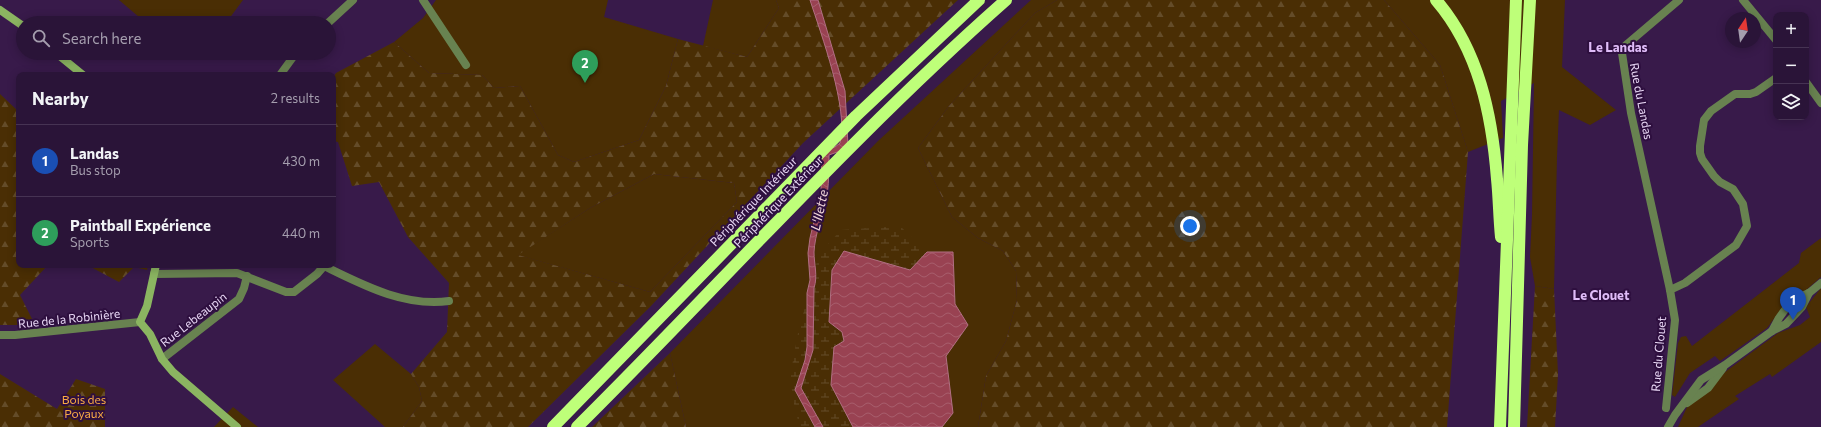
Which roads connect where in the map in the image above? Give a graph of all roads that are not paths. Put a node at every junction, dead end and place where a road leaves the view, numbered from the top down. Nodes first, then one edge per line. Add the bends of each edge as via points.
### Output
1 (353, 0) edge
2 (422, 0) edge
3 (979, 0) edge
4 (1006, 0) edge
5 (1436, 0) edge
6 (1516, 0) edge
7 (1523, 0) edge
8 (1530, 0) edge
9 (1678, 0) edge
10 (1744, 0) edge
11 (0, 10) edge
12 (336, 16) edge
13 (16, 21) edge
14 (1773, 36) edge
15 (1522, 39) junction
16 (65, 60) edge
17 (291, 60) edge
18 (466, 65) dead end
19 (80, 72) edge
20 (282, 72) edge
21 (1520, 73) junction
22 (1773, 80) edge
23 (1808, 84) edge
24 (1818, 93) edge
25 (1821, 103) edge
26 (1657, 230) joint
27 (1505, 264) junction
28 (155, 268) edge
29 (322, 268) edge
30 (330, 268) edge
31 (237, 269) edge
32 (154, 274) junction
33 (247, 276) junction
34 (1821, 283) edge
35 (1670, 290) junction
36 (449, 301) dead end
37 (140, 322) junction
38 (0, 335) edge
39 (162, 359) junction
40 (1666, 408) dead end
41 (237, 427) edge
42 (552, 427) edge
43 (577, 427) edge
44 (1500, 427) edge
45 (1514, 427) edge
46 (1668, 427) edge

1 - 12 street
2 - 18 street
3 - 42 highway, Périphérique Intérieur via 856,116
4 - 43 highway, Périphérique Extérieur via 868,129
5 - 27 highway via 1463,40 1476,68 1487,104 1494,148
6 - 15 highway
7 - 15 highway
8 - 15 highway
9 - 26 street, Rue du Landas via 1626,45 1622,53 1631,113
10 - 14 street
11 - 13 street
15 - 21 highway
16 - 19 street
17 - 20 street
21 - 27 highway
21 - 45 highway via 1522,145
22 - 35 street via 1756,92 1735,94 1711,111 1704,120 1700,146 1702,160 1720,182 1733,189 1743,204 1747,226 1736,245 1685,283
23 - 24 street
24 - 25 street
26 - 35 street, Rue du Clouet
27 - 44 highway
28 - 32 street
29 - 33 street via 294,292 286,292
30 - 36 street via 355,281 396,296 423,302
31 - 32 street
31 - 33 street
32 - 37 street via 147,306
33 - 39 street, Rue Lebeaupin via 239,299
34 - 46 street via 1787,307 1772,331 1701,380
35 - 40 street, Rue du Clouet via 1675,320
37 - 38 street, Rue de la Robinière
37 - 39 street via 150,334
39 - 41 street via 173,372

